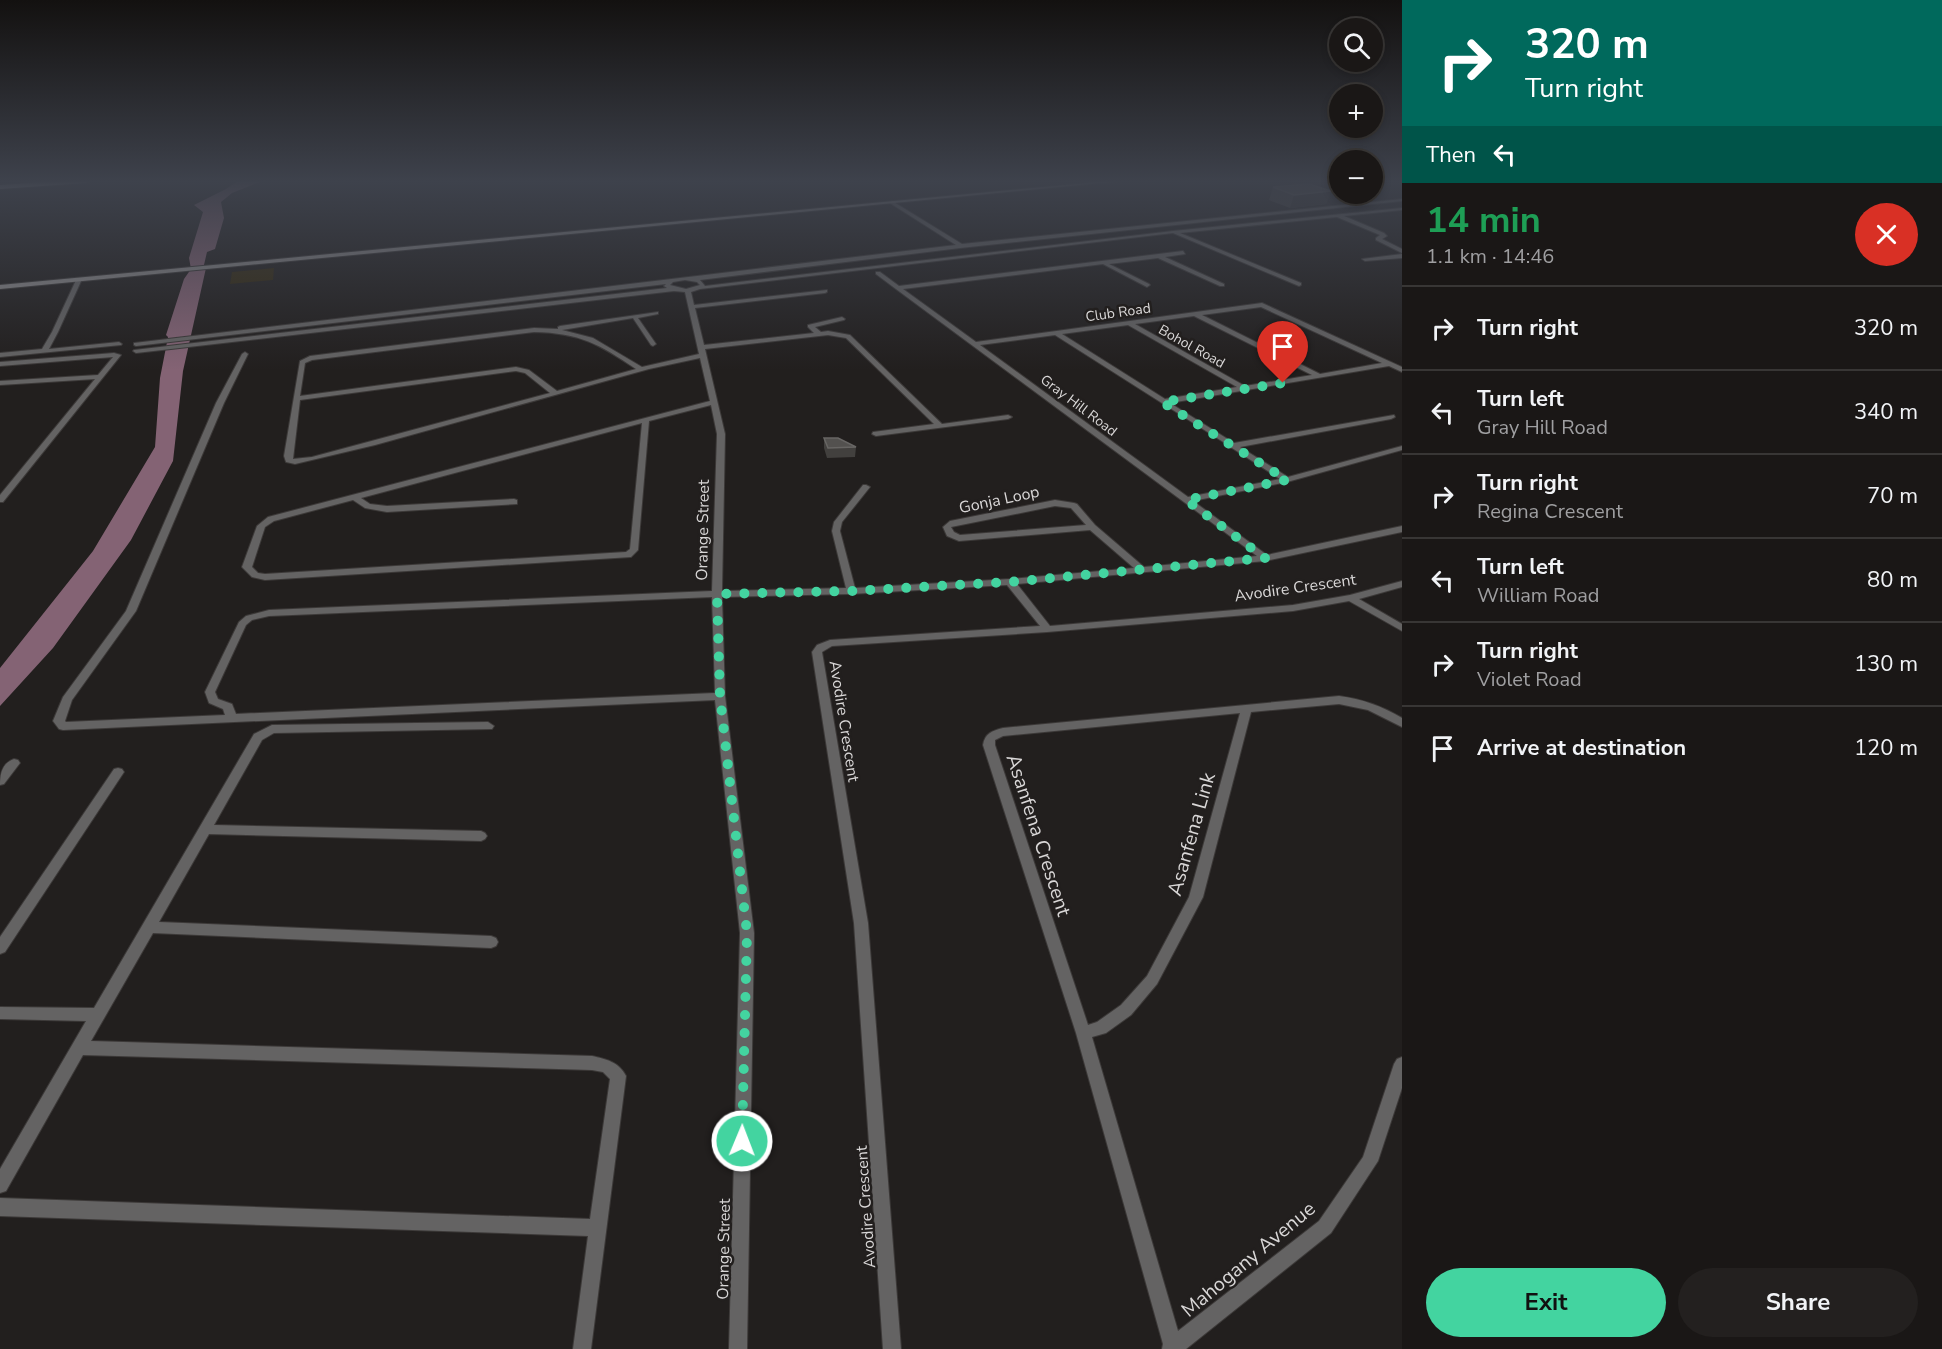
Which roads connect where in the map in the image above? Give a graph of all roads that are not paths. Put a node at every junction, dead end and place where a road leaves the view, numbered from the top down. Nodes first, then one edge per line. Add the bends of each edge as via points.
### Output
1 (444, 244) edge
2 (957, 244) edge
3 (1014, 244) edge
4 (1014, 244) edge
5 (1079, 244) edge
6 (1202, 244) edge
7 (1388, 244) edge
8 (965, 249) junction
9 (1402, 251) edge
10 (1183, 253) dead end
11 (1159, 256) junction
12 (1402, 256) edge
13 (1365, 259) dead end
14 (1104, 263) junction
15 (875, 270) junction
16 (79, 279) junction
17 (668, 283) junction
18 (1299, 284) dead end
19 (1148, 285) dead end
20 (1222, 285) dead end
21 (694, 286) junction
22 (0, 287) edge
23 (898, 288) junction
24 (674, 290) junction
25 (825, 291) dead end
26 (691, 307) junction
27 (656, 313) dead end
28 (1195, 314) junction
29 (634, 316) junction
30 (843, 319) dead end
31 (1128, 323) junction
32 (554, 330) junction
33 (1056, 333) junction
34 (819, 334) junction
35 (192, 342) junction
36 (119, 344) junction
37 (653, 344) dead end
38 (977, 344) junction
39 (110, 347) junction
40 (136, 347) junction
41 (702, 350) junction
42 (44, 351) junction
43 (245, 354) dead end
44 (116, 355) junction
45 (0, 357) edge
46 (0, 364) edge
47 (1390, 364) junction
48 (641, 369) junction
49 (1402, 370) edge
50 (1320, 376) junction
51 (101, 377) junction
52 (0, 383) edge
53 (1245, 389) junction
54 (555, 393) junction
55 (298, 398) junction
56 (714, 402) junction
57 (1162, 402) junction
58 (1008, 417) dead end
59 (1390, 417) dead end
60 (646, 419) junction
61 (940, 426) junction
62 (876, 434) dead end
63 (1231, 446) junction
64 (1402, 448) edge
65 (1287, 480) junction
66 (866, 487) dead end
67 (354, 497) junction
68 (0, 500) edge
69 (1186, 500) junction
70 (514, 502) dead end
71 (1092, 527) junction
72 (1402, 529) edge
73 (1265, 558) junction
74 (1141, 569) junction
75 (1010, 582) junction
76 (1402, 584) edge
77 (851, 591) junction
78 (717, 594) junction
79 (1351, 598) junction
80 (1402, 628) edge
81 (1047, 629) junction
82 (720, 696) junction
83 (1246, 710) junction
84 (232, 718) junction
85 (1402, 723) edge
86 (488, 726) dead end
87 (14, 763) dead end
88 (118, 772) dead end
89 (0, 782) edge
90 (206, 828) junction
91 (481, 836) dead end
92 (148, 927) junction
93 (491, 942) dead end
94 (0, 948) edge
95 (0, 1013) edge
96 (99, 1016) junction
97 (1083, 1033) junction
98 (79, 1048) junction
99 (1402, 1064) edge
100 (0, 1185) edge
101 (0, 1207) edge
102 (597, 1228) junction
103 (1172, 1348) edge
104 (582, 1349) edge
105 (738, 1349) edge
106 (892, 1349) edge

1 - 16 main road
2 - 8 street
3 - 8 street
4 - 8 street
5 - 15 street
6 - 18 street
7 - 9 street
8 - 21 street
8 - 21 street
10 - 11 street
11 - 14 street
11 - 20 street
12 - 13 street
14 - 19 street
14 - 23 street
15 - 21 street
15 - 23 street, Gray Hill Road
16 - 22 main road
16 - 42 street
17 - 21 street via 677,279
17 - 24 street
17 - 35 street
21 - 24 street
21 - 26 street, Orange Street
21 - 35 street via 357,331 205,347
23 - 38 street, Gray Hill Road
24 - 35 street
25 - 26 street
26 - 41 street, Orange Street
27 - 29 street
28 - 31 street, Club Road
28 - 47 street, Club Road via 1262,305
28 - 50 street
29 - 32 street
29 - 37 street
30 - 34 street via 810,326
31 - 33 street, Club Road
31 - 53 street, Bohol Road
32 - 48 street via 590,337
32 - 55 street via 310,358 302,362
33 - 38 street, Club Road
33 - 57 street
34 - 41 street
34 - 61 street via 849,336
35 - 40 street
36 - 39 street
36 - 40 street
36 - 42 street
38 - 69 street, Gray Hill Road
39 - 44 street via 107,353
39 - 45 street
40 - 44 street
41 - 48 street
41 - 56 street, Orange Street
42 - 45 street
43 - 84 street via 131,611 68,699 59,721 63,726 77,726
44 - 46 street
44 - 51 street
47 - 49 street
47 - 50 street
48 - 54 street
50 - 53 street
51 - 52 street
51 - 68 street
53 - 57 street
54 - 55 street via 527,371 516,369
54 - 55 street via 295,462 288,456
56 - 60 street
56 - 78 street, Orange Street via 721,434
57 - 63 street
58 - 61 street
59 - 63 street
60 - 67 street
60 - 67 street via 634,550 628,555 265,577 250,572 247,567 264,523
61 - 62 street
63 - 65 street
64 - 65 street
65 - 69 street
66 - 77 street via 843,514 836,531
67 - 70 street via 368,506 387,509
69 - 73 street, Gray Hill Road
71 - 71 street, Gonja Loop via 959,537 950,534 947,527 1055,503 1074,506
71 - 74 street, Gonja Loop
72 - 73 street
73 - 74 street
74 - 75 street
75 - 77 street
75 - 81 street
76 - 79 street, Avodire Crescent
77 - 78 street
78 - 82 street, Orange Street
78 - 84 street via 269,613 249,618 242,624 210,692 213,701 228,707
79 - 80 street
79 - 81 street, Avodire Crescent via 1293,608
81 - 106 street, Avodire Crescent via 830,643 817,652 861,923
82 - 84 street
82 - 105 street, Orange Street via 747,933
83 - 85 street, Asanfena Crescent via 1339,700 1384,710
83 - 97 street, Asanfena Link via 1196,897 1152,980 1126,1010 1101,1028
83 - 97 street, Asanfena Crescent via 1003,732 990,738 989,746
86 - 90 street via 272,729 258,737
87 - 89 street
88 - 94 street
90 - 91 street
90 - 92 street
92 - 93 street
92 - 96 street
95 - 96 street
96 - 98 street
97 - 103 street, Asanfena Crescent
98 - 100 street
98 - 102 street via 607,1066 618,1076
99 - 103 street, Mahogany Avenue via 1370,1161 1325,1227
101 - 102 street
102 - 104 street

